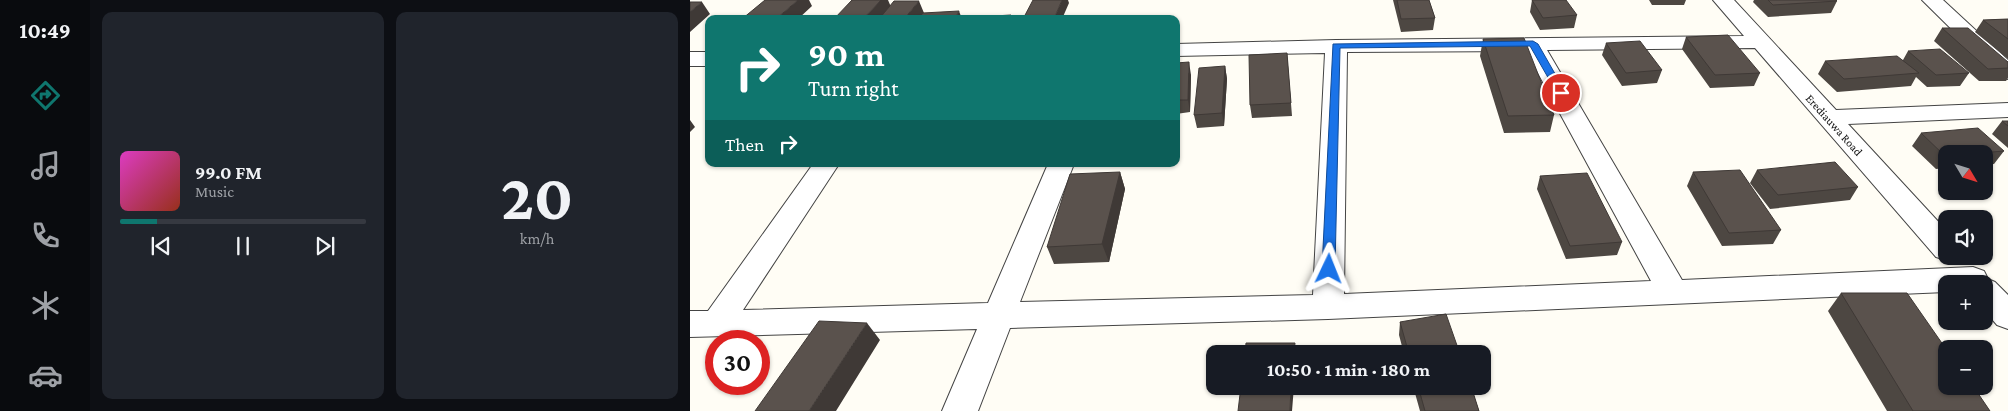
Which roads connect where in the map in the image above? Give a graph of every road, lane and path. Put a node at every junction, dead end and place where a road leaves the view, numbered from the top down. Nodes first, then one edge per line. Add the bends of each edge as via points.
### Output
1 (1723, 0) edge
2 (1932, 0) edge
3 (1758, 42) junction
4 (1533, 44) junction
5 (1336, 46) junction
6 (1180, 50) edge
7 (690, 59) edge
8 (705, 59) edge
9 (2008, 72) edge
10 (2008, 110) edge
11 (1829, 118) junction
12 (824, 167) edge
13 (1060, 167) edge
14 (1938, 239) edge
15 (1938, 279) edge
16 (1673, 292) junction
17 (1993, 300) edge
18 (1328, 307) junction
19 (2008, 316) edge
20 (998, 317) junction
21 (704, 324) edge
22 (960, 411) edge

1 - 3 street, Erediauwa Road
2 - 9 street
3 - 4 street
3 - 11 street, Erediauwa Road
4 - 5 street
4 - 16 street
5 - 6 street
5 - 18 street
7 - 8 street
10 - 11 street
11 - 14 street, Erediauwa Road
12 - 21 street
13 - 20 street
15 - 16 street
16 - 18 street
17 - 19 street
18 - 20 street
20 - 21 street
20 - 22 street

